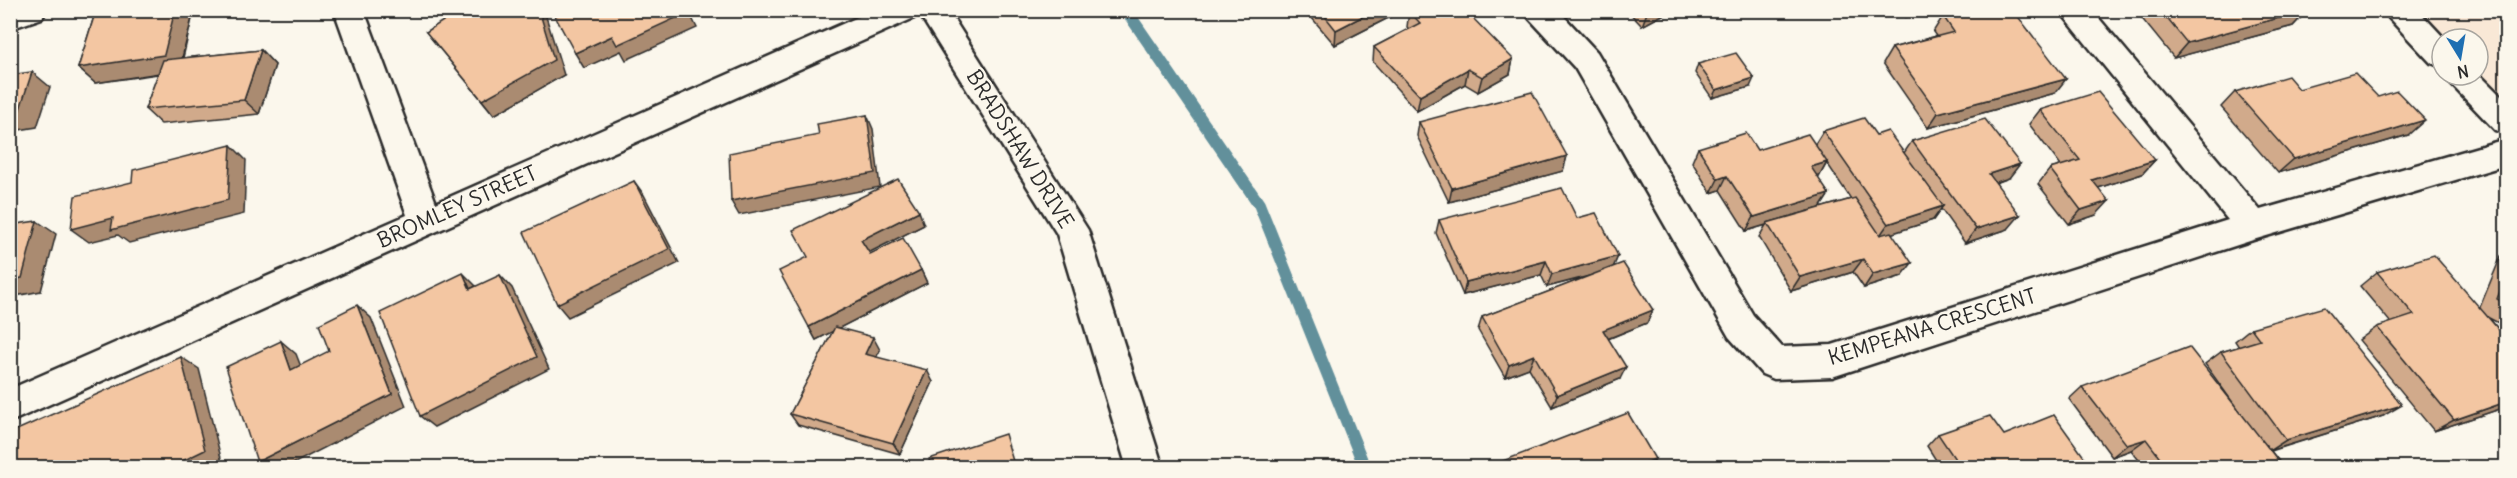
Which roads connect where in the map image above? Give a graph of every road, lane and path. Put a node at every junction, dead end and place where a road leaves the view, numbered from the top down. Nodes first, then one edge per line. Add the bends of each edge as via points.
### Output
1 (32, 10) edge
2 (349, 10) edge
3 (904, 10) edge
4 (932, 10) edge
5 (1539, 10) edge
6 (2073, 10) edge
7 (2398, 10) edge
8 (10, 18) edge
9 (2430, 43) edge
10 (2473, 87) edge
11 (2506, 121) edge
12 (2506, 152) edge
13 (426, 221) junction
14 (2253, 226) junction
15 (10, 406) edge
16 (1145, 468) edge

1 - 8 street
2 - 13 street
3 - 13 street, BROMLEY STREET
4 - 16 street, BRADSHAW DRIVE via 1072,230
5 - 14 street, KEMPEANA CRESCENT via 1586,60 1741,326 1774,363 1832,361
6 - 14 street
7 - 9 street
10 - 11 street
12 - 14 street, KEMPEANA CRESCENT
13 - 15 street, BROMLEY STREET

